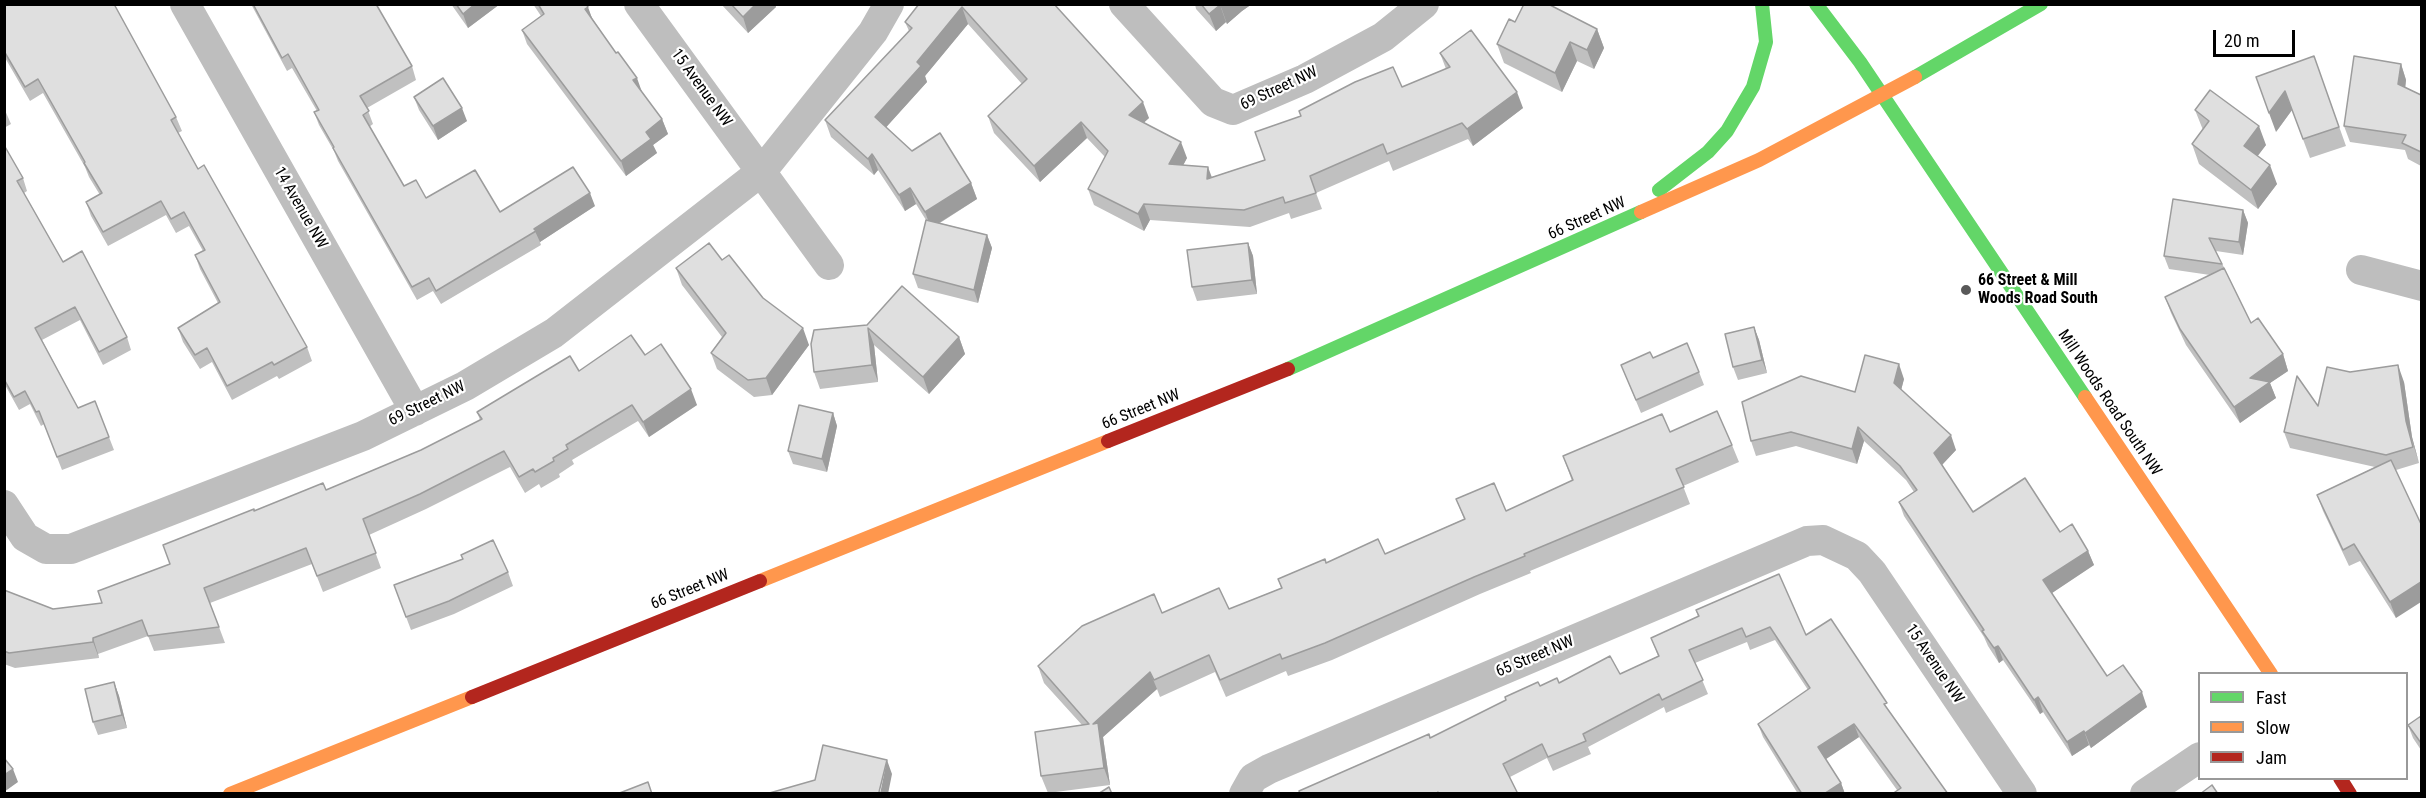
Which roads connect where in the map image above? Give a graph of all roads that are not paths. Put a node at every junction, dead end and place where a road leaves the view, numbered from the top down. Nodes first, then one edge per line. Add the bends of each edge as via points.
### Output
1 (184, 4) edge
2 (639, 4) edge
3 (889, 4) edge
4 (1124, 4) edge
5 (1424, 4) edge
6 (1762, 4) edge
7 (1816, 4) edge
8 (2041, 4) edge
9 (1881, 94) junction
10 (762, 171) junction
11 (1579, 240) junction
12 (829, 265) dead end
13 (2361, 270) dead end
14 (2421, 286) edge
15 (415, 411) junction
16 (4, 505) edge
17 (1836, 546) joint
18 (2270, 672) edge
19 (2198, 758) edge
20 (2341, 780) edge
21 (230, 794) edge
22 (1244, 794) edge
23 (2022, 794) edge
24 (2145, 794) edge
25 (2350, 794) edge

1 - 15 street, 14 Avenue NW
2 - 10 street, 15 Avenue NW
3 - 10 street, 69 Street NW via 873,32
4 - 5 street, 69 Street NW via 1212,102 1233,110 1305,79 1383,37
6 - 11 main road via 1766,42 1761,64 1753,87 1727,131 1670,182
7 - 9 main road, Mill Woods Road South NW
8 - 9 main road, 66 Street NW
9 - 11 main road, 66 Street NW via 1759,160
9 - 18 main road, Mill Woods Road South NW
10 - 12 street
10 - 15 street, 69 Street NW via 554,333
11 - 21 main road, 66 Street NW via 1286,370
13 - 14 street
15 - 16 street, 69 Street NW via 363,436 71,549 46,549 26,537
17 - 22 street, 65 Street NW via 1823,540 1807,541 1269,769 1254,778
17 - 23 street, 15 Avenue NW via 1857,556 1872,572
19 - 24 street
20 - 25 main road

